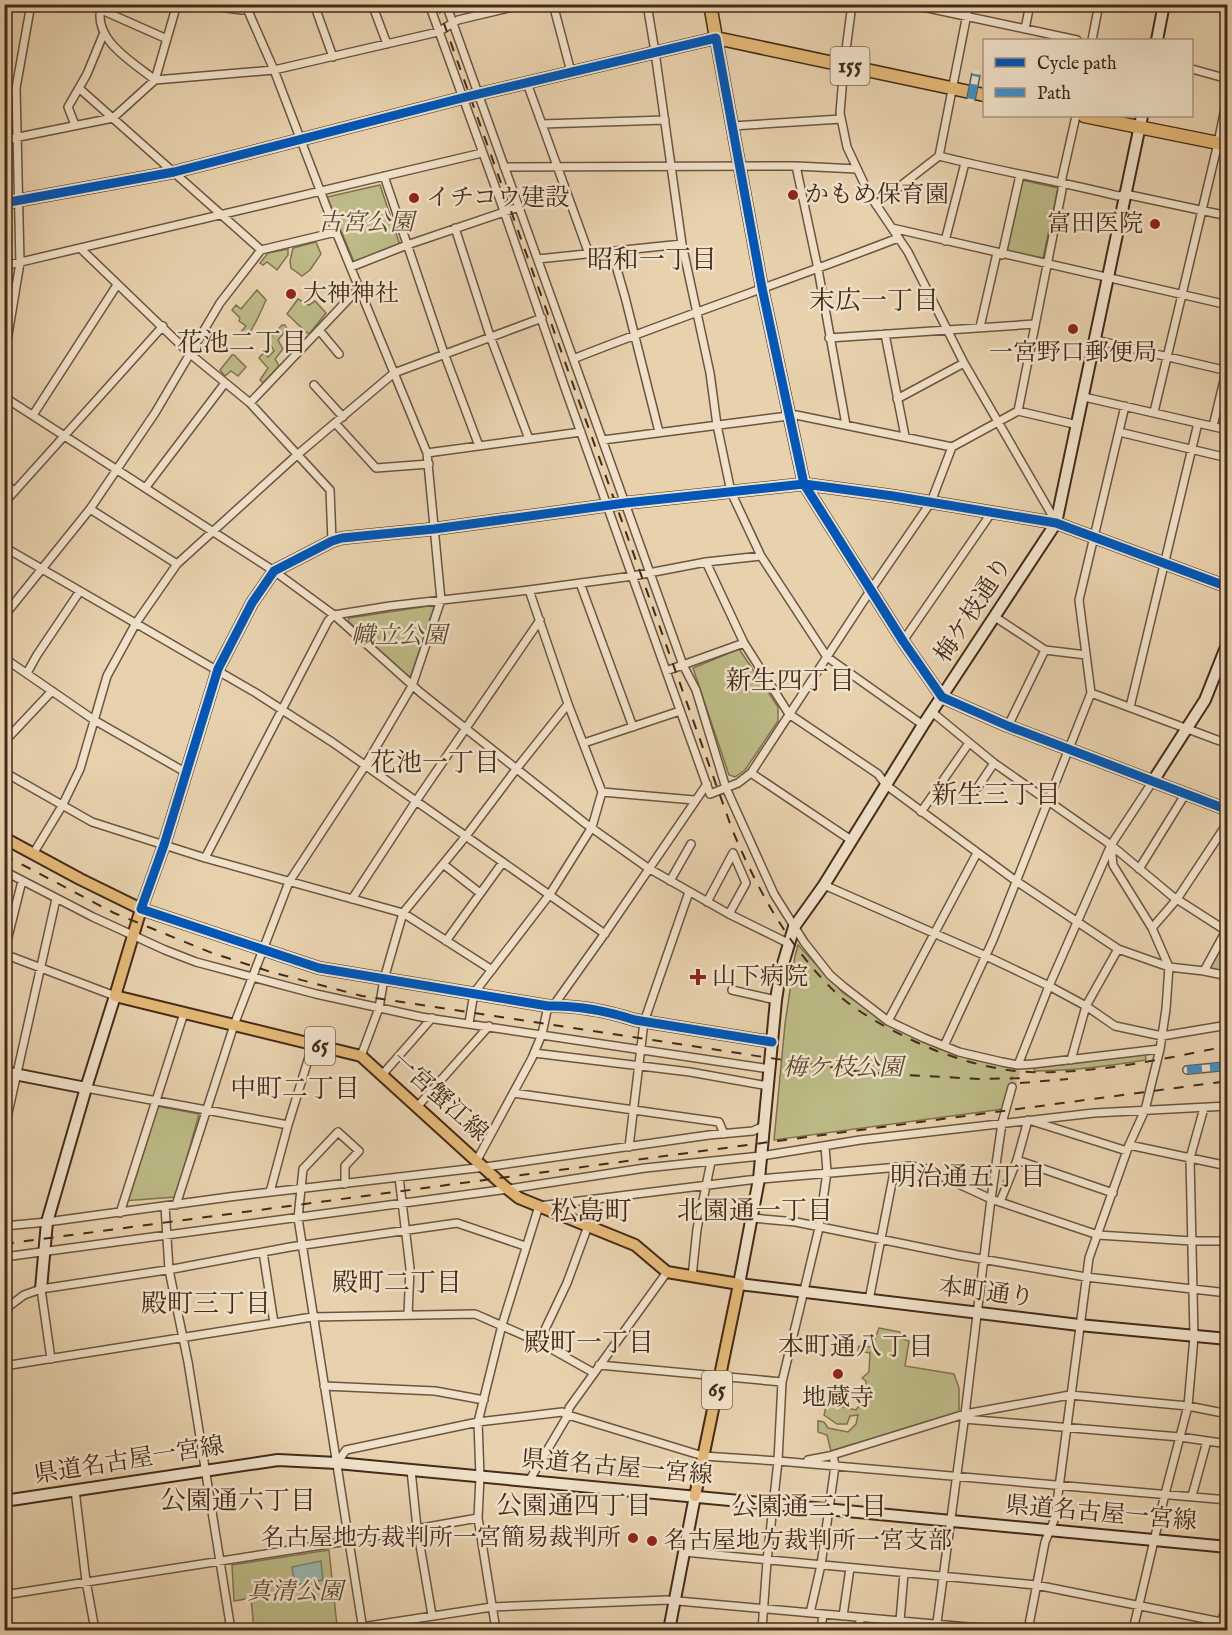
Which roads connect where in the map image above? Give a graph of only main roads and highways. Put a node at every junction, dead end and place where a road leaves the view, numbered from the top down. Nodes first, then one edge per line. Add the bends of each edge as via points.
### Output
1 (710, 4) edge
2 (983, 95) edge
3 (1095, 117) edge
4 (1141, 121) edge
5 (1223, 144) edge
6 (4, 838) edge
7 (695, 1496) road end

1 - 2 highway, 155 via 716,38
3 - 4 highway
4 - 5 highway
6 - 7 main road, 一宮蟹江線 / 65 via 141,909 115,996 361,1056 519,1198 635,1245 667,1272 739,1284

